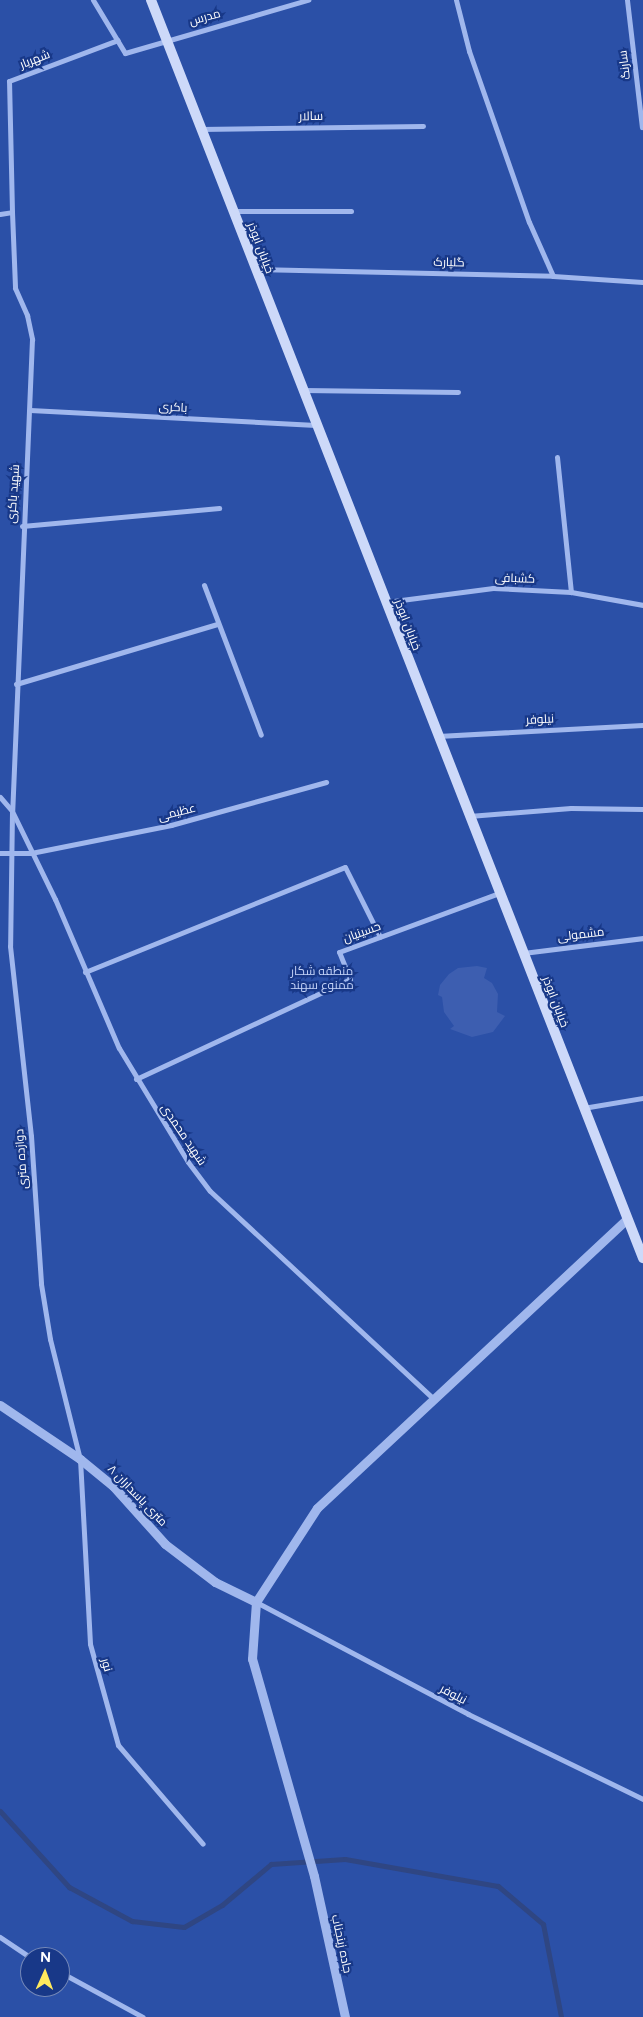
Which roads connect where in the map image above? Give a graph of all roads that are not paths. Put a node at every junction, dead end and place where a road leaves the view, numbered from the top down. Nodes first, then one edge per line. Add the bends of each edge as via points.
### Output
1 (93, 0) edge
2 (150, 0) edge
3 (308, 0) edge
4 (456, 0) edge
5 (627, 0) edge
6 (118, 40) junction
7 (165, 40) junction
8 (423, 126) dead end
9 (642, 127) edge
10 (200, 129) junction
11 (232, 211) junction
12 (351, 211) dead end
13 (12, 212) junction
14 (0, 214) edge
15 (254, 269) junction
16 (553, 276) junction
17 (643, 282) edge
18 (302, 390) junction
19 (458, 392) dead end
20 (30, 410) junction
21 (316, 425) junction
22 (557, 457) dead end
23 (219, 508) dead end
24 (22, 526) junction
25 (204, 585) dead end
26 (571, 592) junction
27 (385, 602) junction
28 (643, 605) edge
29 (217, 624) junction
30 (16, 684) junction
31 (643, 725) edge
32 (261, 735) dead end
33 (437, 736) junction
34 (326, 782) dead end
35 (0, 797) edge
36 (643, 809) edge
37 (12, 811) junction
38 (469, 816) junction
39 (0, 853) edge
40 (10, 853) junction
41 (31, 853) junction
42 (499, 893) junction
43 (380, 937) junction
44 (643, 938) edge
45 (522, 953) junction
46 (85, 972) junction
47 (136, 1079) junction
48 (643, 1098) edge
49 (583, 1108) junction
50 (626, 1220) junction
51 (643, 1258) edge
52 (434, 1399) junction
53 (0, 1405) edge
54 (80, 1459) junction
55 (256, 1602) junction
56 (643, 1799) edge
57 (203, 1844) dead end
58 (0, 1937) edge
59 (20, 1951) edge
60 (70, 1977) edge
61 (143, 2017) edge
62 (345, 2017) edge

1 - 6 street
2 - 7 main road, خیابان ابوذر
3 - 7 street, مدرس
4 - 16 street via 469,51 526,213
5 - 9 street, سارنگ
6 - 7 street, مدرس via 125,53
6 - 13 street, شهریار via 9,81
7 - 10 main road, خیابان ابوذر
8 - 10 street, سالار
10 - 11 main road, خیابان ابوذر
11 - 12 street
11 - 15 main road, خیابان ابوذر
13 - 14 street
13 - 20 street, شهید باکری via 15,288 27,315 32,339
15 - 16 street, گلپارک
15 - 18 main road, خیابان ابوذر
16 - 17 street, گلپارک
18 - 19 street
18 - 21 main road, خیابان ابوذر
20 - 21 street, باکری
20 - 24 street, شهید باکری
21 - 27 main road, خیابان ابوذر
22 - 26 street
23 - 24 street
24 - 30 street, شهید باکری
25 - 29 street
26 - 27 street, کشبافی via 492,588
26 - 28 street, کشبافی
27 - 33 main road, خیابان ابوذر
29 - 30 street
29 - 32 street
30 - 37 street, شهید باکری
31 - 33 street, نیلوفر
33 - 38 main road, خیابان ابوذر
34 - 41 street, عظیمی via 171,825
35 - 37 street
36 - 38 street via 571,808
37 - 40 street, دوازده متری
37 - 41 street, شهید محمدی
38 - 42 main road, خیابان ابوذر
39 - 40 street, عظیمی
40 - 41 street, عظیمی
40 - 54 street, دوازده متری via 10,946 31,1136 41,1284 50,1339
41 - 46 street, شهید محمدی via 55,899
42 - 43 street, حسینیان
42 - 45 main road, خیابان ابوذر
43 - 46 street via 345,866
43 - 47 street, حسینیان via 340,952 350,979
44 - 45 street, مشمولی
45 - 49 main road, خیابان ابوذر
46 - 47 street, شهید محمدی
47 - 52 street, شهید محمدی via 171,1138 210,1192
48 - 49 street
49 - 50 main road, خیابان ابوذر
50 - 51 main road, خیابان ابوذر
50 - 52 street
52 - 55 street via 317,1508
53 - 54 street, ۸ متری پاسداران
54 - 55 street, ۸ متری پاسداران via 113,1486 165,1544 215,1582
54 - 57 street, نور via 90,1644 118,1745
55 - 56 street, نیلوفر via 468,1714
55 - 62 street, جاده زینجناب via 252,1659 314,1876
58 - 59 street
60 - 61 street

